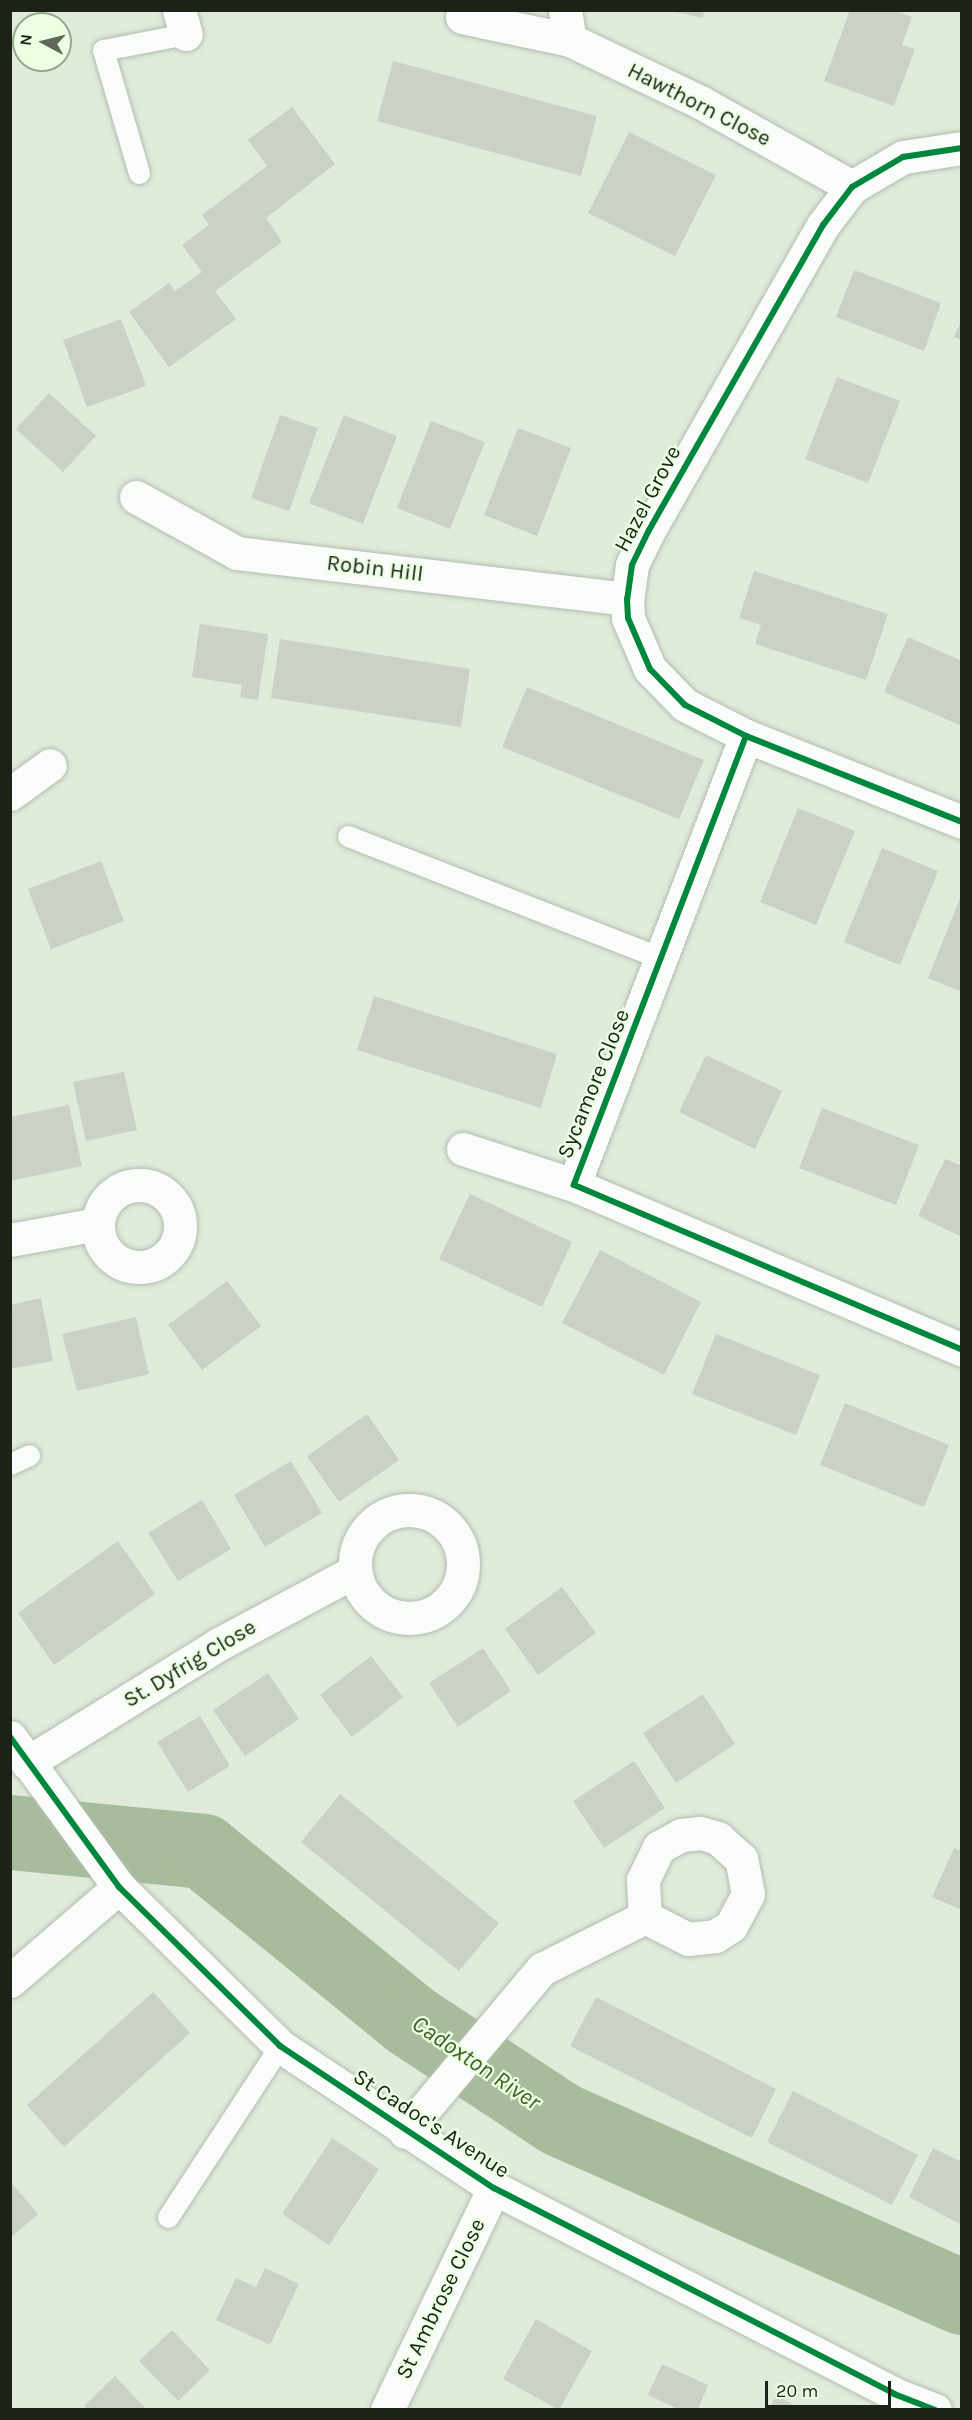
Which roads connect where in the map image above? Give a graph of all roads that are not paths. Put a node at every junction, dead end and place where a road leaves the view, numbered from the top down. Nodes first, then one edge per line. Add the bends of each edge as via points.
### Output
1 (462, 17) dead end
2 (182, 22) edge
3 (567, 25) edge
4 (962, 148) edge
5 (139, 173) dead end
6 (852, 187) junction
7 (136, 497) dead end
8 (627, 599) junction
9 (746, 736) junction
10 (50, 765) dead end
11 (10, 794) edge
12 (962, 822) edge
13 (348, 836) dead end
14 (663, 959) junction
15 (464, 1149) dead end
16 (574, 1185) junction
17 (98, 1224) dead end
18 (10, 1240) edge
19 (962, 1350) edge
20 (355, 1571) dead end
21 (19, 1750) edge
22 (119, 1887) junction
23 (645, 1917) dead end
24 (10, 1981) edge
25 (280, 2046) junction
26 (405, 2132) junction
27 (494, 2188) junction
28 (168, 2217) dead end
29 (891, 2402) edge
30 (387, 2409) edge
31 (935, 2409) edge

1 - 3 street, Hawthorn Close
2 - 5 lane via 103,50
3 - 6 street, Hawthorn Close
4 - 6 street, Hazel Grove via 903,157
6 - 8 street, Hazel Grove via 823,225 649,530 632,565
7 - 8 street, Robin Hill via 237,553
8 - 9 street, Hazel Grove via 628,618 650,669 685,705
9 - 12 street, Hazel Grove
9 - 14 street, Sycamore Close
10 - 11 street
13 - 14 lane
14 - 16 street, Sycamore Close
15 - 16 street, Sycamore Close
16 - 19 street, Sycamore Close
17 - 18 street
20 - 21 street, St. Dyfrig Close
21 - 22 street, St Cadoc's Avenue
22 - 24 street
22 - 25 street, St Cadoc's Avenue
23 - 26 street via 542,1969 482,2035
25 - 26 street, St Cadoc's Avenue
25 - 28 lane
26 - 27 street, St Cadoc's Avenue
27 - 29 street, St Cadoc's Avenue
27 - 30 street, St Ambrose Close
29 - 31 street, St Cadoc's Avenue

